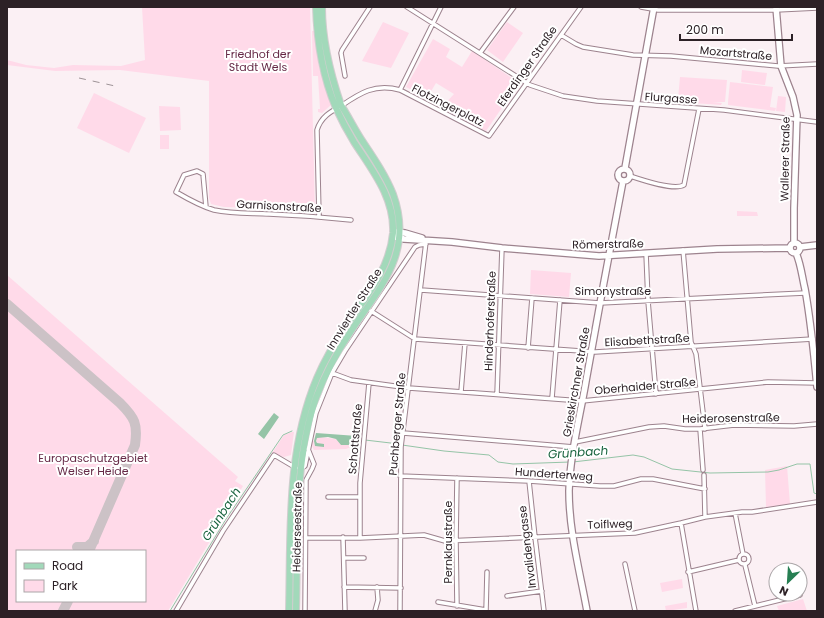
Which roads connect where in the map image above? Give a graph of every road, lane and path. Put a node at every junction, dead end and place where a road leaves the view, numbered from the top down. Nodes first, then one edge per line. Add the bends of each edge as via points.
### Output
1 (316, 7) edge
2 (322, 7) edge
3 (370, 7) edge
4 (408, 7) edge
5 (441, 7) edge
6 (514, 7) edge
7 (580, 7) edge
8 (641, 7) edge
9 (654, 8) edge
10 (776, 8) edge
11 (817, 8) edge
12 (434, 23) junction
13 (561, 35) junction
14 (480, 53) junction
15 (645, 54) junction
16 (817, 64) edge
17 (781, 66) junction
18 (345, 76) dead end
19 (526, 83) junction
20 (400, 90) junction
21 (636, 104) junction
22 (339, 107) junction
23 (699, 109) junction
24 (797, 120) junction
25 (817, 122) edge
26 (489, 136) joint
27 (625, 168) junction
28 (630, 176) junction
29 (623, 181) junction
30 (206, 207) junction
31 (319, 216) junction
32 (351, 220) dead end
33 (392, 233) junction
34 (400, 235) junction
35 (426, 242) junction
36 (797, 245) junction
37 (817, 245) edge
38 (502, 248) junction
39 (790, 248) junction
40 (683, 250) junction
41 (646, 253) junction
42 (796, 253) junction
43 (608, 256) junction
44 (421, 290) junction
45 (805, 293) junction
46 (500, 296) junction
47 (532, 298) junction
48 (687, 299) junction
49 (560, 300) junction
50 (648, 301) junction
51 (600, 303) junction
52 (371, 311) junction
53 (415, 339) junction
54 (813, 339) junction
55 (465, 343) junction
56 (498, 345) junction
57 (694, 347) junction
58 (528, 348) junction
59 (652, 349) junction
60 (556, 350) junction
61 (591, 352) junction
62 (332, 373) junction
63 (369, 383) junction
64 (817, 383) edge
65 (817, 387) edge
66 (409, 388) junction
67 (702, 389) junction
68 (461, 392) junction
69 (497, 394) junction
70 (656, 394) junction
71 (552, 398) junction
72 (582, 401) junction
73 (817, 424) edge
74 (705, 429) junction
75 (700, 430) junction
76 (403, 433) junction
77 (575, 444) junction
78 (308, 447) junction
79 (297, 468) junction
80 (703, 470) dead end
81 (704, 475) dead end
82 (400, 476) junction
83 (457, 478) junction
84 (529, 481) junction
85 (570, 484) junction
86 (705, 488) junction
87 (328, 497) dead end
88 (360, 497) junction
89 (817, 502) edge
90 (735, 513) junction
91 (706, 516) junction
92 (681, 523) junction
93 (573, 535) junction
94 (401, 536) junction
95 (343, 537) junction
96 (306, 538) junction
97 (360, 538) junction
98 (535, 538) junction
99 (456, 541) junction
100 (743, 554) junction
101 (344, 558) junction
102 (364, 558) dead end
103 (739, 560) junction
104 (624, 564) dead end
105 (745, 565) junction
106 (487, 572) dead end
107 (688, 572) junction
108 (344, 587) junction
109 (378, 587) junction
110 (401, 588) junction
111 (542, 591) junction
112 (507, 596) dead end
113 (438, 602) dead end
114 (771, 602) edge
115 (457, 606) junction
116 (755, 606) junction
117 (486, 610) edge
118 (176, 611) edge
119 (289, 611) edge
120 (296, 611) edge
121 (305, 611) edge
122 (345, 611) edge
123 (375, 611) edge
124 (400, 611) edge
125 (544, 611) edge
126 (587, 611) edge
127 (635, 611) edge
128 (696, 611) edge
129 (735, 611) edge

1 - 22 main road, Innviertler Straße via 319,48 327,82
2 - 22 main road, Innviertler Straße via 328,61
3 - 18 street via 342,50
4 - 12 street
5 - 12 street
6 - 14 street
7 - 13 street, Eferdinger Straße
8 - 9 street
9 - 10 street
9 - 15 main road
10 - 11 street
10 - 17 main road, Wallerer Straße
12 - 14 street
12 - 20 street
13 - 15 street, Mozartstraße via 583,47 633,55
13 - 19 street, Eferdinger Straße
14 - 19 street
15 - 17 street, Mozartstraße
15 - 21 main road
16 - 17 street, Mozartstraße
17 - 24 main road, Wallerer Straße via 795,104
19 - 21 street, Flurgasse via 563,96
19 - 26 street, Eferdinger Straße
20 - 22 street via 375,88 356,95
20 - 26 street, Flotzingerplatz
21 - 23 street, Flurgasse
21 - 27 main road
22 - 31 street via 323,118 317,130
22 - 33 main road, Innviertler Straße via 353,141 383,188 390,206
22 - 34 main road, Innviertler Straße via 389,185 396,204
23 - 24 street, Flurgasse
23 - 28 street via 684,185 665,185
24 - 25 street, Flurgasse
24 - 36 main road, Wallerer Straße via 794,208
27 - 28 main road
27 - 29 main road via 618,173 619,179
28 - 29 main road
29 - 43 main road, Grieskirchner Straße
30 - 30 street, Garnisonstraße via 203,174 197,171 184,175 176,192
30 - 31 street, Garnisonstraße via 225,212
31 - 32 street, Garnisonstraße
33 - 34 main road, Römerstraße
33 - 79 main road, Innviertler Straße via 388,256 381,273 338,339 317,377 302,420
34 - 35 main road, Römerstraße via 416,236
34 - 79 main road, Innviertler Straße via 397,254 388,276 344,342 324,380 310,418
35 - 38 main road, Römerstraße
35 - 44 street, Puchberger Straße
35 - 52 street via 415,247
36 - 37 main road
36 - 39 main road via 791,244
36 - 42 main road via 799,251
38 - 43 main road, Römerstraße
38 - 46 street, Hinderhoferstraße
39 - 40 main road, Römerstraße
39 - 42 main road
40 - 41 main road, Römerstraße
40 - 48 street
41 - 43 main road, Römerstraße
41 - 50 street
42 - 45 main road
43 - 51 main road, Grieskirchner Straße
44 - 46 street, Simonystraße
44 - 53 street, Puchberger Straße
45 - 48 street, Simonystraße
45 - 54 main road
46 - 47 street, Simonystraße
46 - 56 street, Hinderhoferstraße
47 - 49 street, Simonystraße
47 - 58 street
48 - 50 street, Simonystraße
48 - 57 street via 691,342
49 - 51 street, Simonystraße
49 - 60 street
50 - 51 street, Simonystraße
50 - 59 street
51 - 61 main road, Grieskirchner Straße
52 - 53 street, Elisabethstraße
52 - 62 street
53 - 55 street, Elisabethstraße
53 - 66 street, Puchberger Straße
54 - 57 street, Elisabethstraße
54 - 64 main road
55 - 56 street, Elisabethstraße
55 - 68 street
56 - 58 street, Elisabethstraße
56 - 69 street, Hinderhoferstraße
57 - 59 street, Elisabethstraße
57 - 67 street
58 - 60 street, Elisabethstraße
59 - 61 street, Elisabethstraße
59 - 70 street
60 - 61 street, Elisabethstraße
60 - 71 street
61 - 72 main road, Grieskirchner Straße
62 - 63 street, Oberhaider Straße
62 - 78 street via 316,412
63 - 66 street, Oberhaider Straße
63 - 88 street, Schottstraße
64 - 65 main road
64 - 67 street, Oberhaider Straße via 768,382
66 - 68 street, Oberhaider Straße
66 - 76 street, Puchberger Straße
67 - 70 street, Oberhaider Straße
67 - 74 street
68 - 69 street, Oberhaider Straße
69 - 71 street, Oberhaider Straße
70 - 72 street, Oberhaider Straße
71 - 72 street, Oberhaider Straße
72 - 77 main road, Grieskirchner Straße
73 - 74 street, Heiderosenstraße via 734,425
74 - 75 street, Heiderosenstraße
75 - 77 street, Heiderosenstraße via 649,427
75 - 80 street
76 - 77 street, Heiderosenstraße
76 - 82 street, Puchberger Straße
77 - 85 main road, Grieskirchner Straße
78 - 79 street, Heiderseestraße via 305,466
78 - 96 street, Heiderseestraße via 314,464 306,480
79 - 118 street via 274,455 223,531
79 - 119 main road, Innviertler Straße
79 - 120 main road, Innviertler Straße
81 - 86 street
82 - 83 street, Hunderterweg
82 - 94 street, Puchberger Straße
83 - 84 street, Hunderterweg
83 - 99 street, Pernklaustraße
84 - 85 street, Hunderterweg
84 - 98 street, Invalidengasse
85 - 86 street, Hunderterweg via 614,486 641,479 653,479
85 - 93 main road, Grieskirchner Straße
86 - 91 street
87 - 88 street
88 - 97 street, Schottstraße
89 - 90 street, Toiflweg
90 - 91 street, Toiflweg
90 - 100 street
91 - 92 street, Toiflweg
92 - 93 street, Toiflweg via 635,533
92 - 107 street
93 - 98 street, Toiflweg
93 - 126 main road, Grieskirchner Straße
94 - 97 street, Toiflweg
94 - 99 street, Toiflweg via 424,535 445,541
94 - 110 street, Puchberger Straße
95 - 96 street, Toiflweg
95 - 97 street, Toiflweg
95 - 101 street
96 - 121 street, Heiderseestraße
98 - 99 street, Toiflweg
98 - 111 street, Invalidengasse
99 - 115 street, Pernklaustraße
100 - 103 street
100 - 105 street via 750,558
101 - 102 street
101 - 108 street
103 - 105 street
103 - 107 street
104 - 127 street
105 - 116 street
106 - 117 street
107 - 128 street
108 - 109 street
108 - 122 street
109 - 110 street
109 - 123 street
110 - 124 street, Puchberger Straße
111 - 112 street
111 - 125 street, Invalidengasse
113 - 115 street
114 - 116 street
115 - 117 street
116 - 129 street

